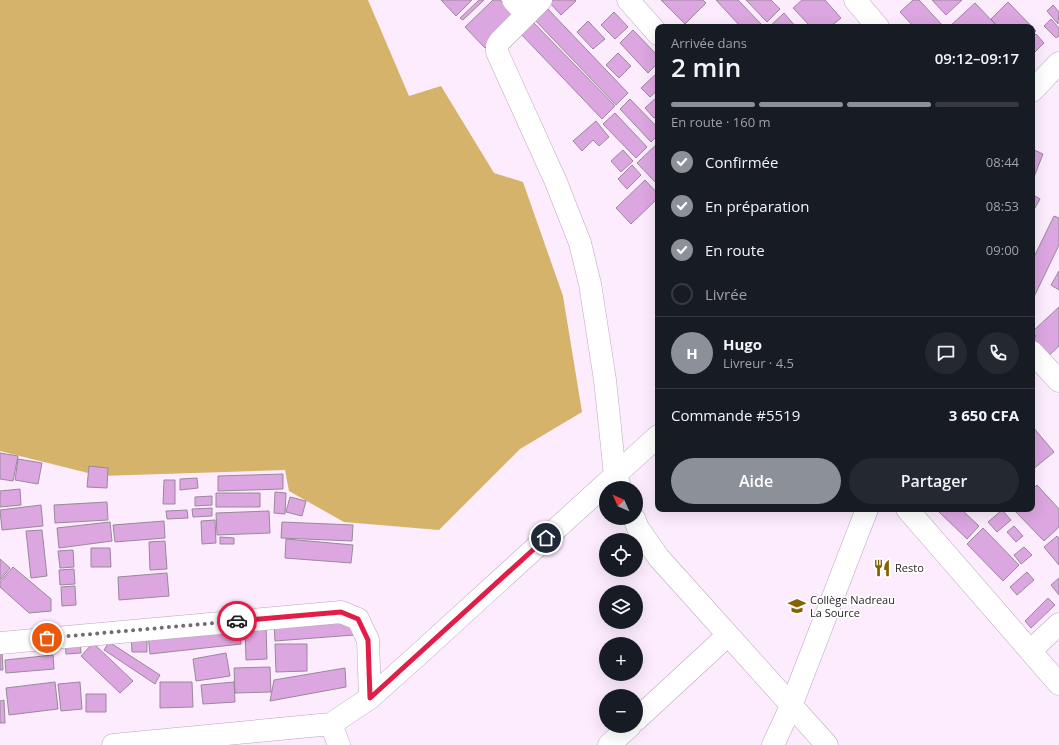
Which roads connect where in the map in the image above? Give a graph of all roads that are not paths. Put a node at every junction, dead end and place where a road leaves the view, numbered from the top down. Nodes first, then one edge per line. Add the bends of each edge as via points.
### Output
1 (628, 0) edge
2 (855, 0) edge
3 (527, 5) edge
4 (875, 24) edge
5 (655, 31) edge
6 (1059, 63) edge
7 (1035, 88) edge
8 (1035, 355) edge
9 (1057, 374) edge
10 (655, 439) edge
11 (618, 481) edge
12 (599, 498) edge
13 (866, 512) edge
14 (910, 512) edge
15 (637, 525) edge
16 (1059, 624) edge
17 (728, 635) junction
18 (0, 643) edge
19 (1030, 651) junction
20 (1059, 684) edge
21 (370, 698) junction
22 (791, 706) junction
23 (643, 714) edge
24 (331, 724) junction
25 (622, 733) edge
26 (113, 745) edge
27 (339, 745) edge
28 (609, 745) edge
29 (773, 745) edge
30 (827, 745) edge

1 - 5 street
2 - 4 street
3 - 11 street via 500,41 497,52 556,182 580,243 590,284
6 - 7 street
8 - 9 street
10 - 11 street
12 - 21 street
13 - 22 street
14 - 19 street
15 - 17 street via 659,558
16 - 19 street
17 - 22 street
17 - 23 street
18 - 21 street via 341,612 358,619 368,640
19 - 20 street
21 - 24 street
22 - 29 street
22 - 30 street
24 - 26 street
24 - 27 street
25 - 28 street

